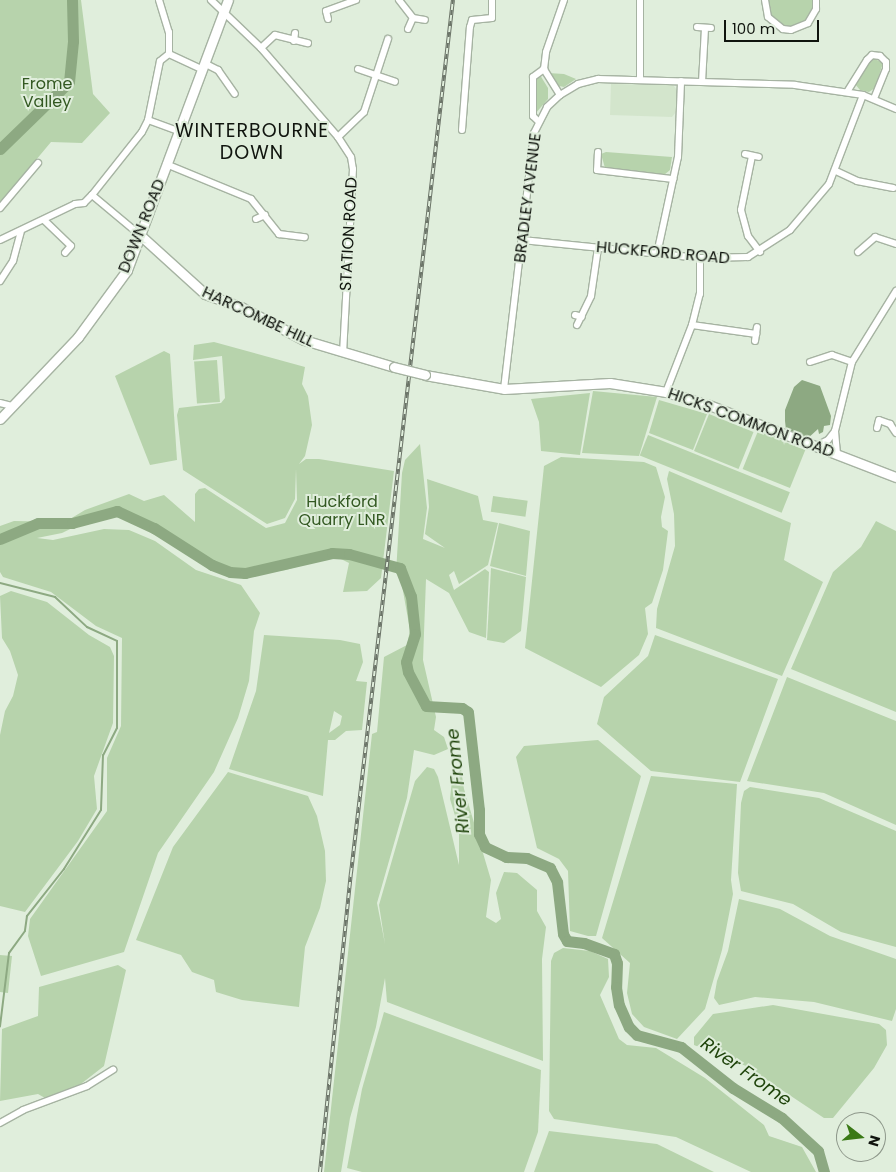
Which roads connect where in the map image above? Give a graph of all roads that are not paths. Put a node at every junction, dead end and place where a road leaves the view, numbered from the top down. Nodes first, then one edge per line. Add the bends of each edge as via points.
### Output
1 (159, 0) edge
2 (211, 0) edge
3 (228, 0) edge
4 (356, 0) edge
5 (399, 0) edge
6 (492, 0) edge
7 (567, 0) edge
8 (640, 0) edge
9 (765, 0) edge
10 (816, 0) edge
11 (223, 13) junction
12 (413, 18) junction
13 (328, 19) dead end
14 (425, 20) dead end
15 (696, 27) dead end
16 (408, 29) dead end
17 (295, 33) dead end
18 (388, 39) dead end
19 (294, 41) junction
20 (308, 43) dead end
21 (261, 48) junction
22 (169, 54) junction
23 (203, 66) junction
24 (358, 69) dead end
25 (544, 70) junction
26 (377, 76) junction
27 (640, 80) junction
28 (395, 82) dead end
29 (681, 82) junction
30 (702, 82) junction
31 (847, 92) junction
32 (235, 94) dead end
33 (560, 95) junction
34 (863, 95) junction
35 (874, 98) junction
36 (896, 109) edge
37 (148, 120) junction
38 (539, 122) junction
39 (462, 130) dead end
40 (178, 131) junction
41 (338, 137) junction
42 (598, 152) dead end
43 (752, 156) dead end
44 (38, 163) dead end
45 (166, 164) junction
46 (836, 171) junction
47 (673, 179) junction
48 (890, 185) dead end
49 (92, 195) junction
50 (0, 208) edge
51 (264, 215) junction
52 (256, 219) dead end
53 (44, 220) junction
54 (21, 232) junction
55 (140, 235) junction
56 (305, 237) dead end
57 (0, 240) edge
58 (522, 240) junction
59 (896, 244) edge
60 (598, 248) junction
61 (760, 252) junction
62 (858, 252) dead end
63 (65, 253) dead end
64 (657, 254) junction
65 (700, 258) junction
66 (0, 281) edge
67 (896, 292) edge
68 (575, 314) dead end
69 (582, 317) junction
70 (577, 325) dead end
71 (692, 326) junction
72 (757, 327) dead end
73 (343, 353) junction
74 (810, 362) dead end
75 (852, 362) junction
76 (394, 367) joint
77 (504, 389) junction
78 (666, 392) junction
79 (0, 403) edge
80 (12, 406) junction
81 (0, 419) edge
82 (877, 428) dead end
83 (835, 431) junction
84 (896, 433) edge
85 (816, 446) junction
86 (837, 454) junction
87 (896, 477) edge
88 (113, 1070) dead end
89 (0, 1123) edge

1 - 22 street via 169,32
2 - 11 street, STATION ROAD
3 - 11 street, DOWN ROAD
4 - 13 street via 326,11
5 - 12 street
6 - 39 street via 492,18 472,20 470,27
7 - 25 street via 546,52
8 - 27 street
9 - 10 street via 768,17 783,29 791,30 808,24 816,8
11 - 21 street, STATION ROAD
11 - 23 street, DOWN ROAD
12 - 14 street
12 - 16 street
15 - 30 street via 708,28
17 - 19 street
18 - 26 street
19 - 20 street
19 - 21 street via 275,34
21 - 41 street, STATION ROAD
22 - 23 street
22 - 37 street via 160,61
23 - 32 street via 218,70
23 - 40 street, DOWN ROAD
24 - 26 street
25 - 33 street
25 - 38 street via 533,77 533,116
26 - 28 street
26 - 41 street via 364,112
27 - 29 street, BRADLEY AVENUE
27 - 33 street, BRADLEY AVENUE via 598,79 578,84
29 - 30 street, BRADLEY AVENUE
29 - 47 street via 678,157
30 - 31 street, BRADLEY AVENUE via 795,85
31 - 34 street, BRADLEY AVENUE
31 - 35 street via 867,60 872,55 880,56 886,62 886,68
33 - 38 street, BRADLEY AVENUE
34 - 35 street, BRADLEY AVENUE
34 - 46 street, HUCKFORD ROAD
35 - 36 street, BRADLEY AVENUE
37 - 40 street
37 - 49 street
38 - 58 street, BRADLEY AVENUE via 534,133
40 - 45 street, DOWN ROAD
41 - 73 street, STATION ROAD via 351,157 353,169
42 - 47 street via 597,170
43 - 61 street via 741,210 748,236
44 - 50 street
45 - 51 street via 250,199
45 - 55 street, DOWN ROAD
46 - 48 street via 857,181
46 - 61 street, HUCKFORD ROAD via 790,230
47 - 64 street
49 - 53 street via 84,203 75,204
49 - 55 street
51 - 52 street
51 - 56 street via 279,234
53 - 54 street
53 - 63 street via 72,246
54 - 57 street
54 - 66 street via 13,261
55 - 73 street, HARCOMBE HILL via 205,294 241,307 304,340
55 - 80 street, DOWN ROAD via 114,291 78,337
58 - 60 street, HUCKFORD ROAD
58 - 77 street, BRADLEY AVENUE
59 - 62 street via 875,236
60 - 64 street, HUCKFORD ROAD
60 - 69 street via 591,296
61 - 65 street, HUCKFORD ROAD via 728,260
64 - 65 street, HUCKFORD ROAD
65 - 71 street via 700,294
67 - 75 street
68 - 69 street
69 - 70 street
71 - 72 street via 756,338
71 - 78 street
73 - 76 street, HARCOMBE HILL
74 - 75 street via 832,355
75 - 83 street
76 - 77 street, HICKS COMMON ROAD, bridge
77 - 78 street, HICKS COMMON ROAD via 610,383
78 - 85 street, HICKS COMMON ROAD
79 - 80 street
80 - 81 street, DOWN ROAD
82 - 84 street via 879,420 890,424
83 - 85 street via 828,440
83 - 86 street
85 - 86 street, HICKS COMMON ROAD
86 - 87 street, HICKS COMMON ROAD
88 - 89 street via 87,1086 23,1110

